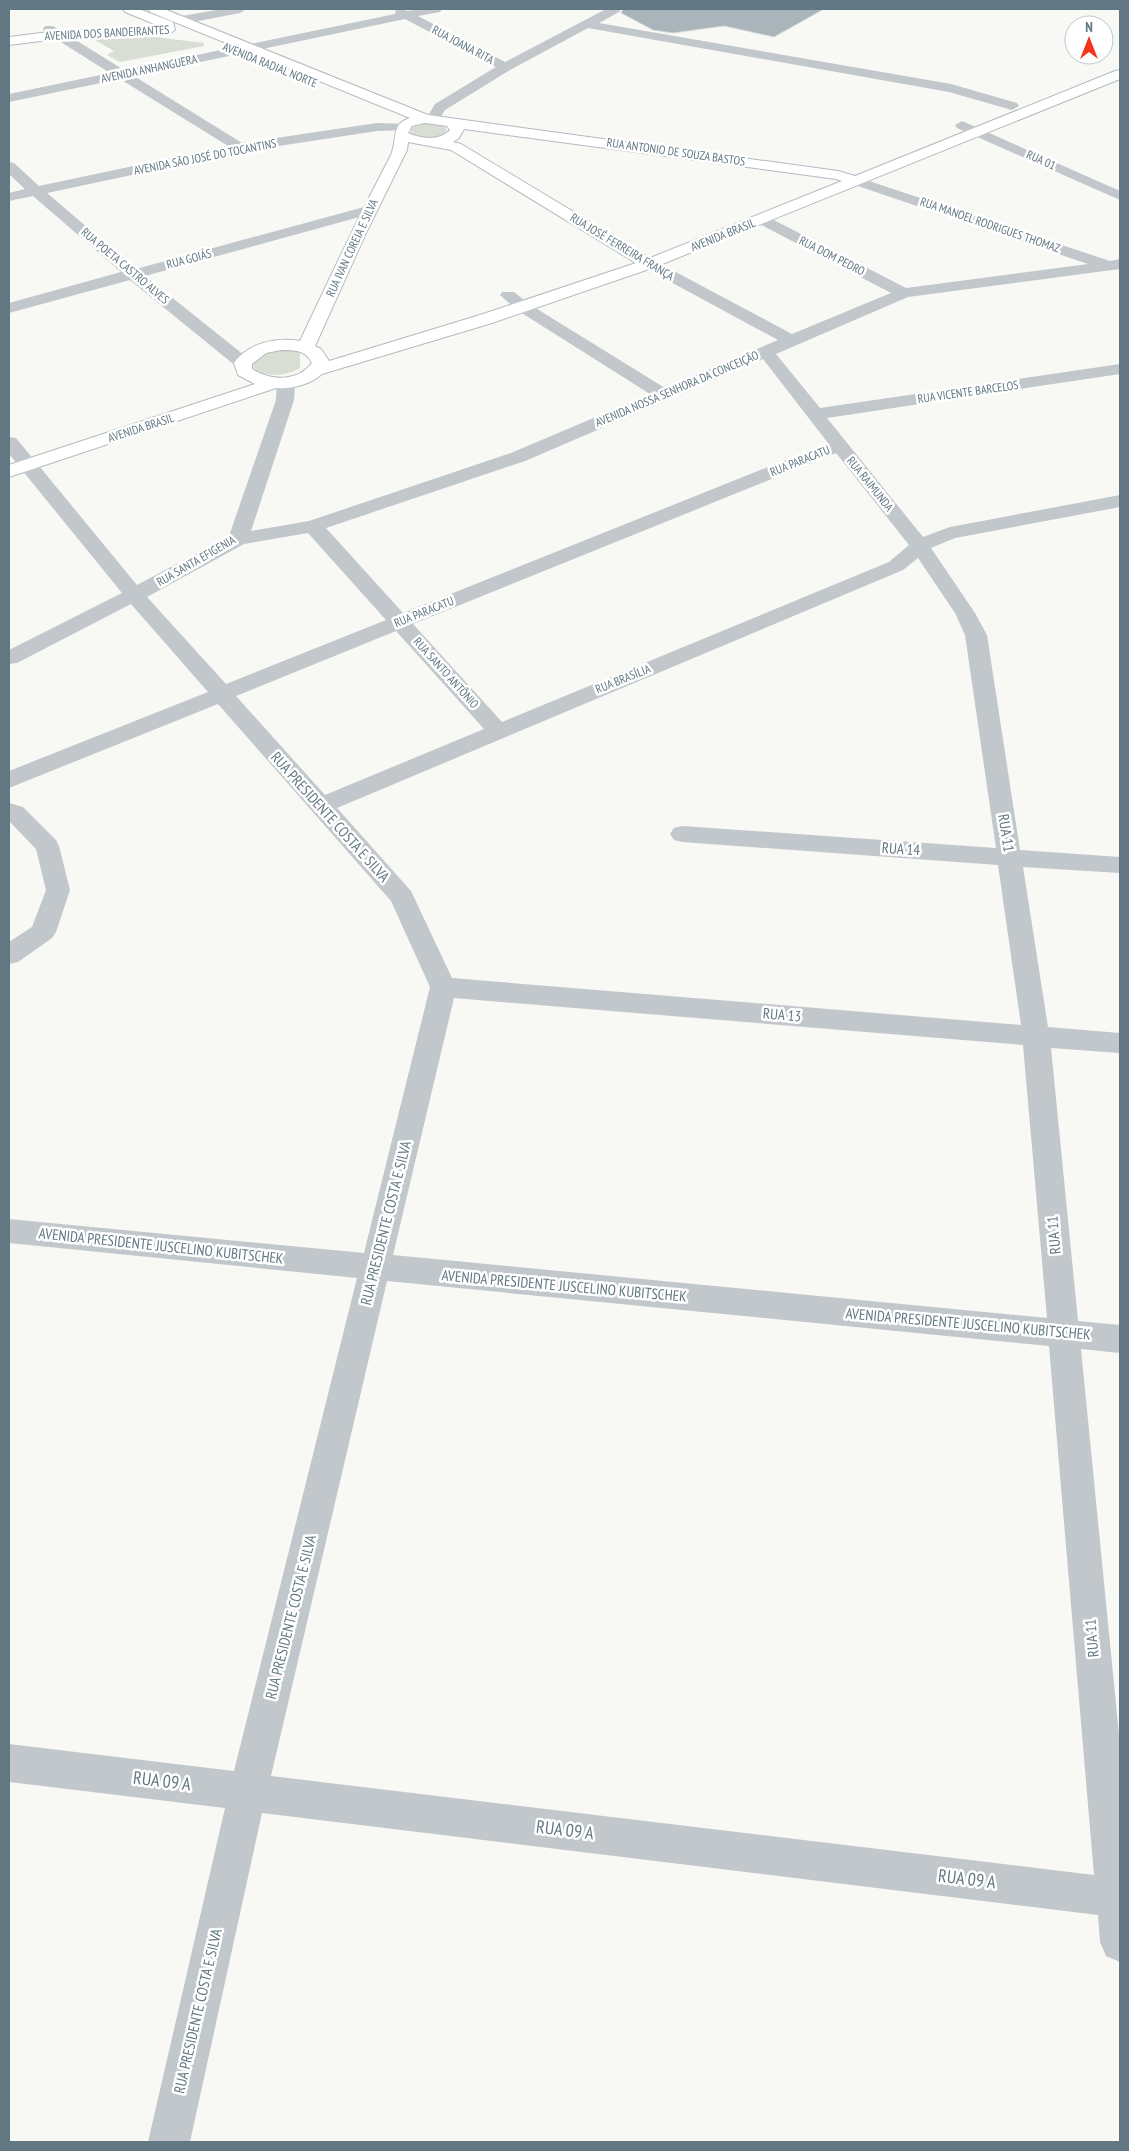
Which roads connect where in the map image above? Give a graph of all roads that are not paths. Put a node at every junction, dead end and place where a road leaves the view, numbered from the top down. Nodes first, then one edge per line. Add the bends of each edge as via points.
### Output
1 (129, 9) edge
2 (154, 9) edge
3 (240, 9) edge
4 (436, 9) edge
5 (615, 9) edge
6 (398, 10) edge
7 (161, 22) junction
8 (586, 24) junction
9 (181, 25) junction
10 (53, 32) junction
11 (9, 34) edge
12 (9, 41) edge
13 (220, 45) junction
14 (236, 46) junction
15 (253, 48) junction
16 (1120, 62) edge
17 (110, 67) junction
18 (505, 67) junction
19 (124, 74) junction
20 (1120, 74) edge
21 (1061, 86) junction
22 (9, 88) edge
23 (1077, 91) junction
24 (9, 98) edge
25 (1012, 106) junction
26 (429, 119) junction
27 (962, 125) junction
28 (977, 131) junction
29 (404, 134) junction
30 (455, 138) junction
31 (240, 148) junction
32 (9, 166) edge
33 (390, 167) junction
34 (838, 175) junction
35 (857, 181) junction
36 (35, 191) junction
37 (1120, 196) edge
38 (9, 197) edge
39 (369, 210) junction
40 (761, 219) junction
41 (634, 255) junction
42 (649, 264) junction
43 (1117, 268) edge
44 (133, 274) junction
45 (553, 281) dead end
46 (526, 289) dead end
47 (904, 293) junction
48 (508, 295) junction
49 (490, 301) dead end
50 (523, 307) junction
51 (9, 308) edge
52 (445, 316) dead end
53 (790, 340) junction
54 (765, 351) junction
55 (314, 358) junction
56 (1120, 369) edge
57 (248, 370) junction
58 (280, 382) junction
59 (663, 395) junction
60 (815, 414) junction
61 (839, 445) junction
62 (14, 456) edge
63 (1120, 501) edge
64 (313, 526) junction
65 (238, 539) junction
66 (920, 546) junction
67 (134, 595) junction
68 (400, 622) junction
69 (9, 658) edge
70 (221, 694) junction
71 (498, 731) junction
72 (9, 780) edge
73 (321, 806) junction
74 (9, 811) edge
75 (682, 834) dead end
76 (1009, 857) junction
77 (1120, 865) edge
78 (9, 955) edge
79 (443, 987) junction
80 (1036, 1036) junction
81 (1120, 1043) edge
82 (9, 1231) edge
83 (375, 1268) junction
84 (1063, 1333) junction
85 (1120, 1338) edge
86 (9, 1763) edge
87 (248, 1792) junction
88 (1118, 1898) edge
89 (1120, 1942) edge
90 (169, 2142) edge

1 - 7 street, AVENIDA RADIAL NORTE
2 - 9 street, AVENIDA RADIAL NORTE
3 - 9 street
4 - 6 street, AVENIDA ANHANGUERA
5 - 8 street
6 - 14 street, AVENIDA ANHANGUERA
6 - 15 street, AVENIDA ANHANGUERA
6 - 18 street, RUA JOANA RITA
7 - 9 street, AVENIDA RADIAL NORTE
7 - 10 street, AVENIDA DOS BANDEIRANTES
8 - 18 street
8 - 25 street via 951,88
9 - 10 street, AVENIDA DOS BANDEIRANTES
9 - 13 street, AVENIDA RADIAL NORTE
9 - 14 street, AVENIDA RADIAL NORTE via 205,29
10 - 11 street, AVENIDA DOS BANDEIRANTES
10 - 12 street, AVENIDA DOS BANDEIRANTES
10 - 17 street
13 - 14 street, AVENIDA RADIAL NORTE
13 - 17 street, AVENIDA ANHANGUERA
14 - 15 street, AVENIDA RADIAL NORTE
14 - 19 street, AVENIDA ANHANGUERA
14 - 29 street, AVENIDA RADIAL NORTE
15 - 26 street, AVENIDA RADIAL NORTE
16 - 21 street, AVENIDA BRASIL
17 - 19 street
17 - 22 street, AVENIDA ANHANGUERA
18 - 26 street via 440,107
19 - 24 street, AVENIDA ANHANGUERA
19 - 31 street
20 - 23 street, AVENIDA BRASIL
21 - 23 street
21 - 25 street, AVENIDA BRASIL
23 - 28 street, AVENIDA BRASIL
25 - 27 street, AVENIDA BRASIL
26 - 29 street
26 - 30 street
27 - 28 street, RUA 01
27 - 34 street, AVENIDA BRASIL
28 - 35 street, AVENIDA BRASIL
28 - 37 street, RUA 01
29 - 30 street, RUA JOSÉ FERREIRA FRANÇA via 429,141
29 - 31 street, AVENIDA SÃO JOSÉ DO TOCANTINS via 377,127
29 - 33 street, RUA IVAN COREIA E SILVA
30 - 33 street
30 - 34 street, RUA ANTONIO DE SOUZA BASTOS via 495,127
30 - 41 street, RUA JOSÉ FERREIRA FRANÇA
31 - 36 street, AVENIDA SÃO JOSÉ DO TOCANTINS
32 - 36 street, RUA POETA CASTRO ALVES
33 - 39 street, RUA IVAN COREIA E SILVA
34 - 35 street, RUA ANTONIO DE SOUZA BASTOS
34 - 41 street, AVENIDA BRASIL
35 - 40 street, AVENIDA BRASIL
35 - 43 street, RUA MANOEL RODRIGUES THOMAZ
36 - 38 street, AVENIDA SÃO JOSÉ DO TOCANTINS
36 - 44 street, RUA POETA CASTRO ALVES
39 - 44 street, RUA GOIÁS
39 - 55 street, RUA IVAN COREIA E SILVA
40 - 42 street, AVENIDA BRASIL
40 - 47 street, RUA DOM PEDRO
41 - 42 street, RUA JOSÉ FERREIRA FRANÇA
41 - 45 street, AVENIDA BRASIL
42 - 50 street, AVENIDA BRASIL
42 - 53 street, RUA JOSÉ FERREIRA FRANÇA
43 - 47 street, AVENIDA NOSSA SENHORA DA CONCEIÇÃO
44 - 51 street, RUA GOIÁS
44 - 57 street, RUA POETA CASTRO ALVES
46 - 48 street
47 - 53 street, AVENIDA NOSSA SENHORA DA CONCEIÇÃO
48 - 49 street
48 - 50 street
50 - 55 street, AVENIDA BRASIL
50 - 59 street
52 - 55 street
53 - 54 street, AVENIDA NOSSA SENHORA DA CONCEIÇÃO
54 - 59 street, AVENIDA NOSSA SENHORA DA CONCEIÇÃO
54 - 60 street, RUA RAIMUNDA
55 - 57 street via 294,345 268,347 248,356
55 - 58 street, AVENIDA BRASIL via 309,376
56 - 60 street, RUA VICENTE BARCELOS
57 - 58 street
57 - 62 street, AVENIDA BRASIL
58 - 62 street, AVENIDA BRASIL
58 - 65 street, RUA SANTA EFIGENIA via 285,400
59 - 64 street, AVENIDA NOSSA SENHORA DA CONCEIÇÃO via 518,457
60 - 61 street, RUA RAIMUNDA
61 - 66 street, RUA RAIMUNDA
61 - 68 street, RUA PARACATU
62 - 67 street, RUA PRESIDENTE COSTA E SILVA
63 - 66 street, RUA BRASÍLIA via 950,532
64 - 65 street, AVENIDA NOSSA SENHORA DA CONCEIÇÃO
64 - 68 street, RUA SANTO ANTÔNIO
65 - 67 street, RUA SANTA EFIGENIA
66 - 71 street, RUA BRASÍLIA via 896,566
66 - 76 street, RUA 11 via 976,635
67 - 69 street, RUA SANTA EFIGENIA
67 - 70 street, RUA PRESIDENTE COSTA E SILVA
68 - 70 street, RUA PARACATU
68 - 71 street, RUA SANTO ANTÔNIO
70 - 72 street, RUA PARACATU
70 - 73 street, RUA PRESIDENTE COSTA E SILVA
71 - 73 street, RUA BRASÍLIA
73 - 79 street, RUA PRESIDENTE COSTA E SILVA via 402,897
74 - 78 street via 15,813 47,846 58,890 42,932
75 - 76 street, RUA 14
76 - 77 street, RUA 14
76 - 80 street, RUA 11
79 - 80 street, RUA 13
79 - 83 street, RUA PRESIDENTE COSTA E SILVA
80 - 81 street, RUA 13
80 - 84 street, RUA 11
82 - 83 street, AVENIDA PRESIDENTE JUSCELINO KUBITSCHEK
83 - 84 street, AVENIDA PRESIDENTE JUSCELINO KUBITSCHEK
83 - 87 street, RUA PRESIDENTE COSTA E SILVA
84 - 85 street, AVENIDA PRESIDENTE JUSCELINO KUBITSCHEK
84 - 88 street, RUA 11
86 - 87 street, RUA 09 A
87 - 88 street, RUA 09 A
87 - 90 street, RUA PRESIDENTE COSTA E SILVA
88 - 89 street, RUA 11

